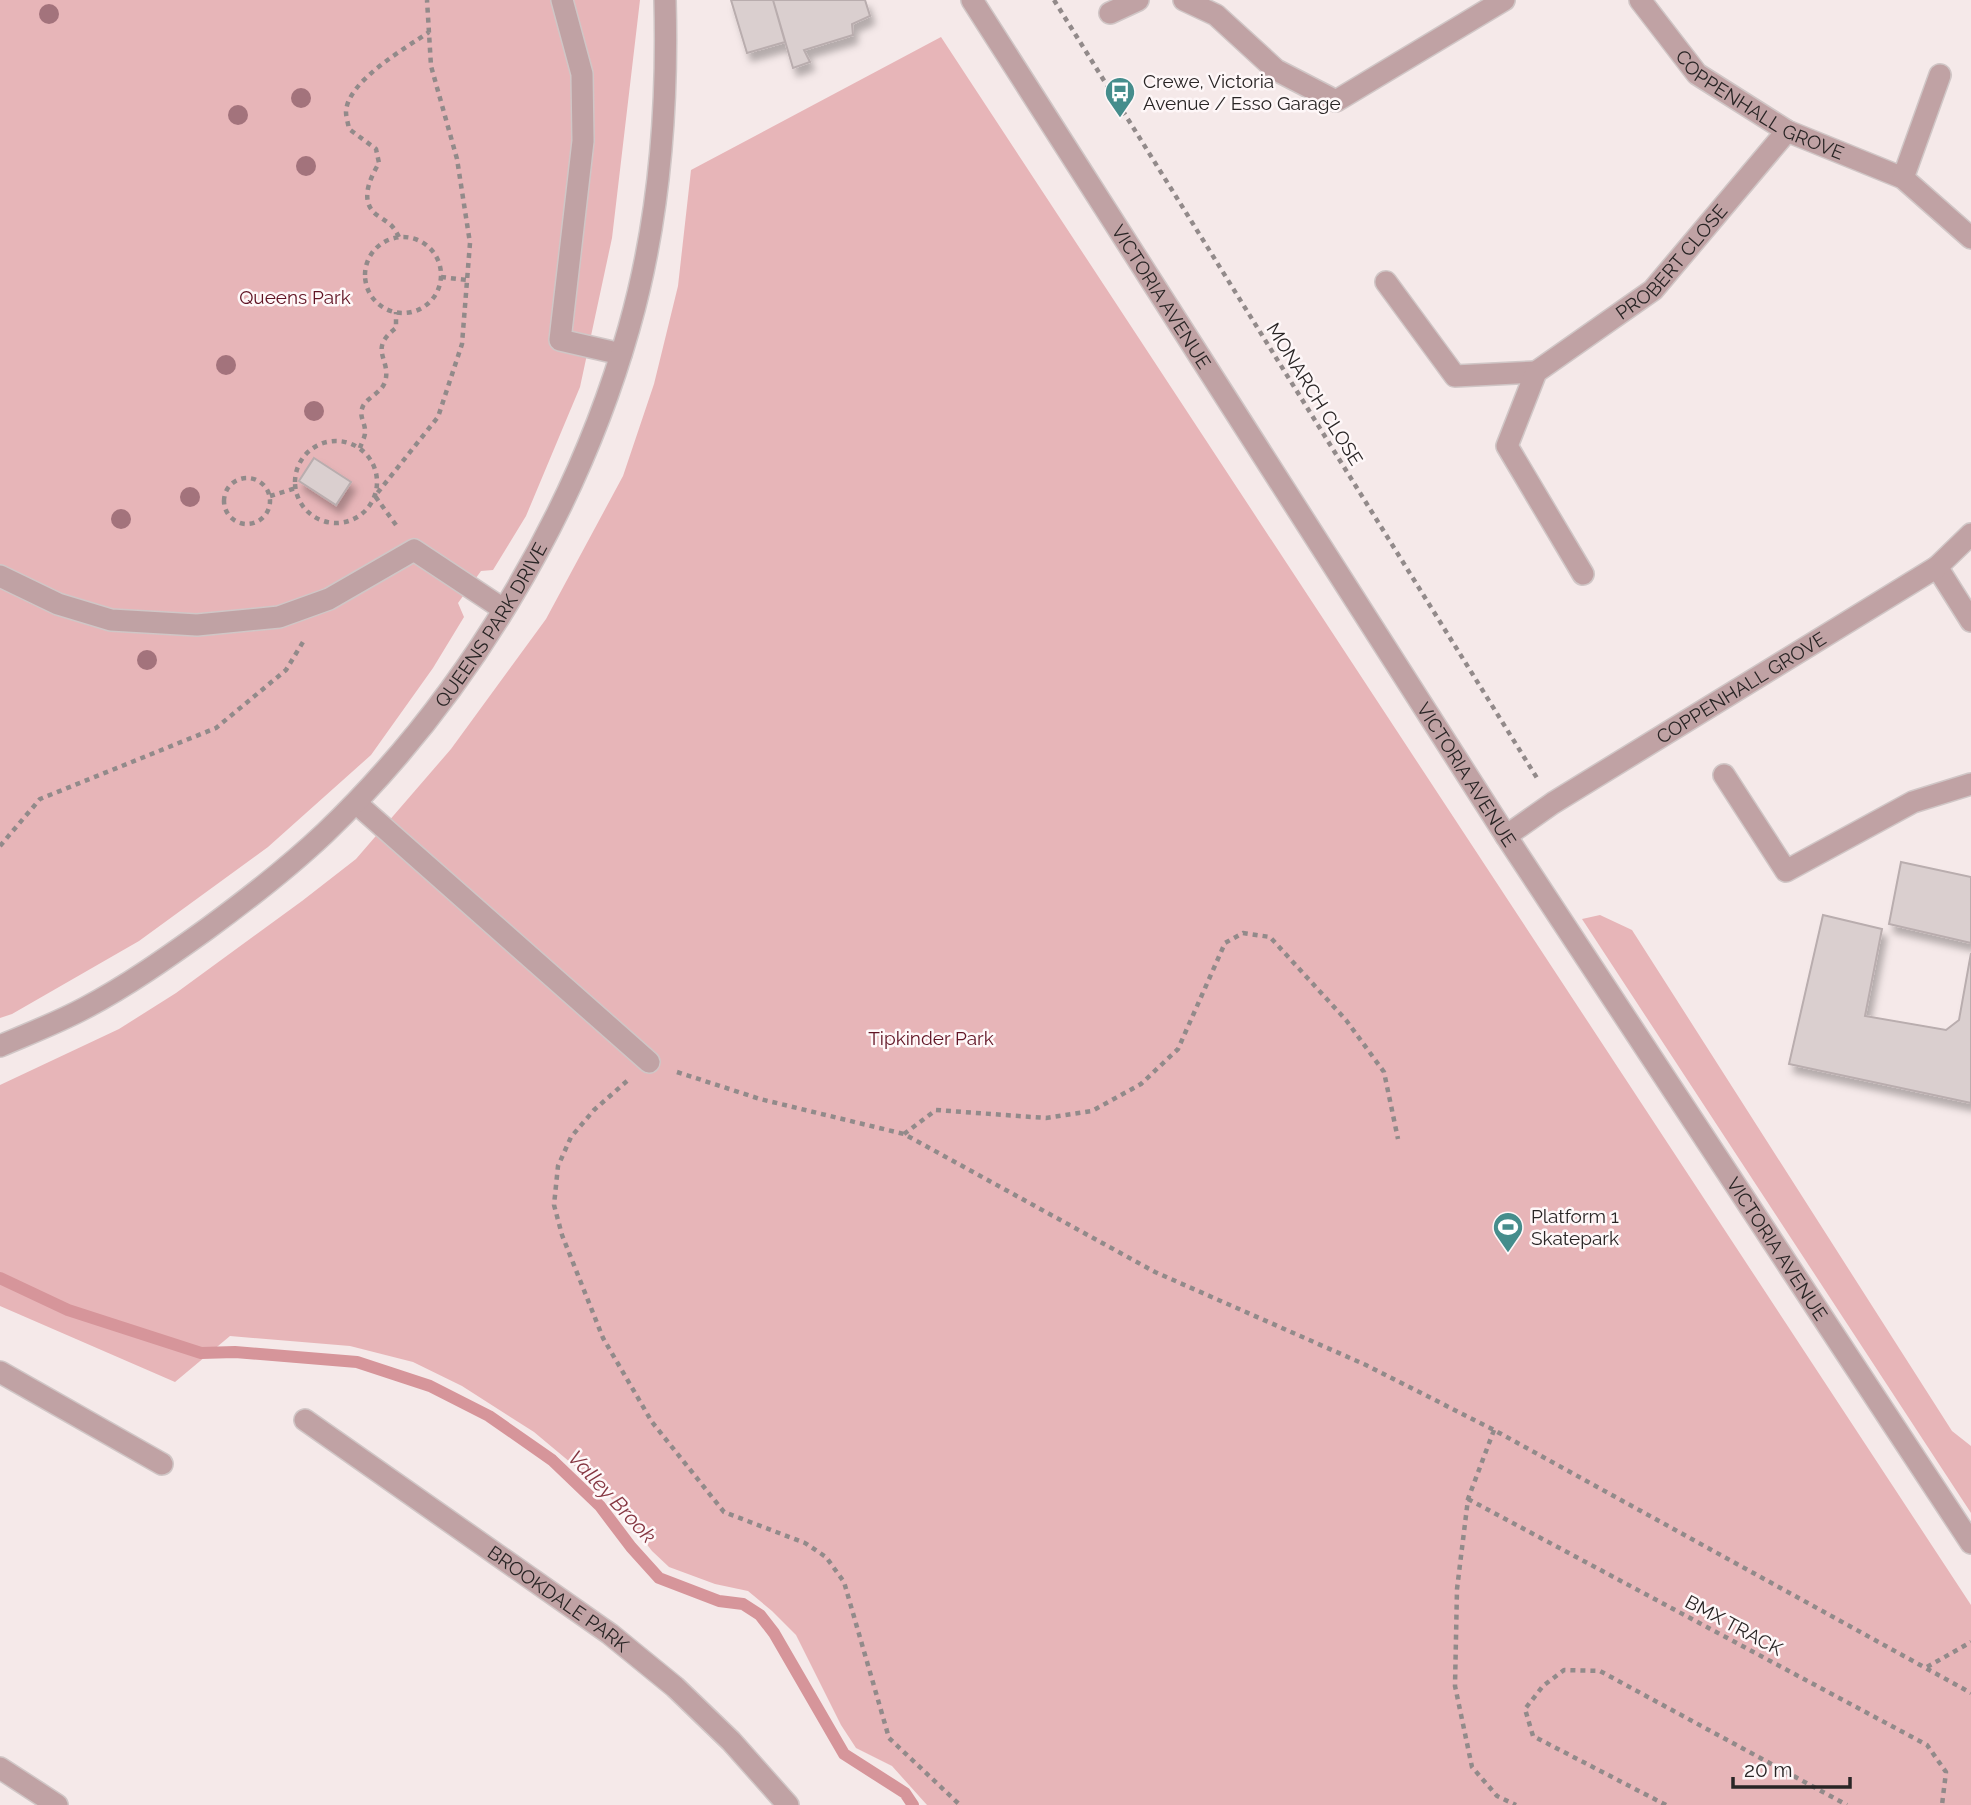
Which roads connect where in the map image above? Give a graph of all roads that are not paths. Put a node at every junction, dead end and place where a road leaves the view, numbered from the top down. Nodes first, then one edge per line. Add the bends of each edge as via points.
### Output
1 (562, 0) edge
2 (665, 0) edge
3 (972, 0) edge
4 (1138, 0) edge
5 (1184, 0) edge
6 (1504, 0) edge
7 (1640, 0) edge
8 (1110, 13) dead end
9 (1940, 75) dead end
10 (1787, 131) junction
11 (1903, 178) junction
12 (1971, 238) edge
13 (1386, 282) dead end
14 (621, 354) junction
15 (1536, 372) junction
16 (1971, 534) edge
17 (1937, 567) junction
18 (1583, 574) dead end
19 (0, 576) edge
20 (503, 609) junction
21 (1971, 621) edge
22 (1724, 775) dead end
23 (1971, 784) edge
24 (356, 803) junction
25 (1506, 836) junction
26 (0, 1046) edge
27 (649, 1062) road end
28 (0, 1372) edge
29 (305, 1420) dead end
30 (162, 1464) dead end
31 (1971, 1543) edge
32 (0, 1768) edge
33 (57, 1805) edge
34 (788, 1805) edge

1 - 14 street via 582,74 583,141 560,340
2 - 14 street, QUEENS PARK DRIVE via 661,134 650,232
3 - 25 street, VICTORIA AVENUE
4 - 8 street
5 - 6 street via 1216,15 1276,70 1336,101
7 - 10 street, COPPENHALL GROVE via 1697,74
9 - 11 street
10 - 11 street, COPPENHALL GROVE
10 - 15 street, PROBERT CLOSE via 1653,290
11 - 12 street, COPPENHALL GROVE
13 - 15 street via 1455,376
14 - 20 street, QUEENS PARK DRIVE via 582,463 550,530
15 - 18 street via 1507,446
16 - 17 street, COPPENHALL GROVE
17 - 21 street
17 - 25 street, COPPENHALL GROVE
19 - 20 street via 58,604 111,620 197,625 279,617 329,599 414,550
20 - 24 street, QUEENS PARK DRIVE via 430,719
22 - 23 street via 1786,871 1913,802
24 - 26 street, QUEENS PARK DRIVE via 295,861 170,956 86,1008
24 - 27 street
25 - 31 street, VICTORIA AVENUE
28 - 30 street
29 - 34 street, BROOKDALE PARK via 676,1687
32 - 33 street

